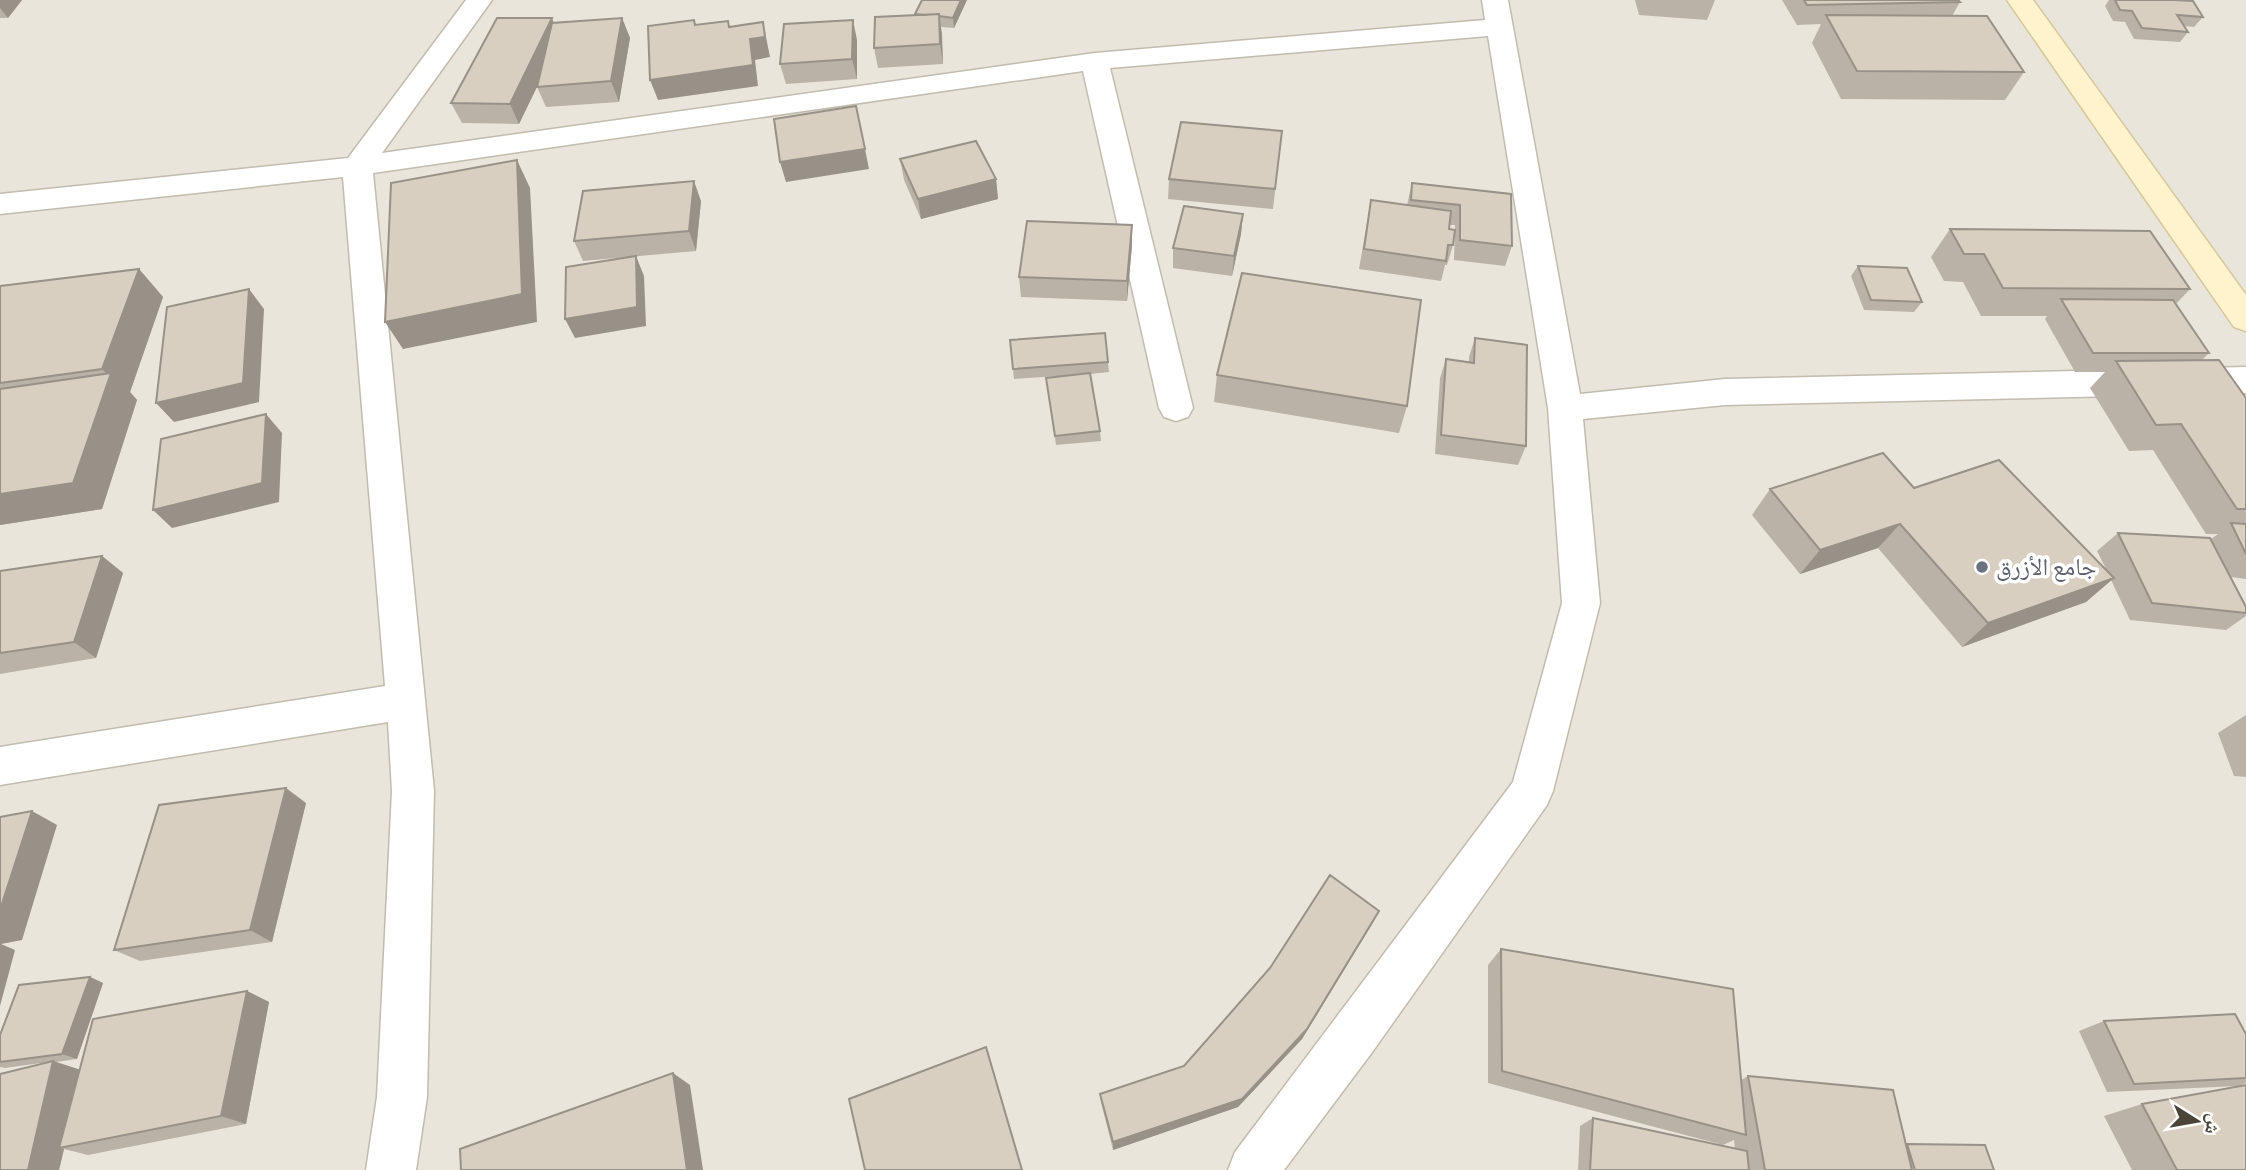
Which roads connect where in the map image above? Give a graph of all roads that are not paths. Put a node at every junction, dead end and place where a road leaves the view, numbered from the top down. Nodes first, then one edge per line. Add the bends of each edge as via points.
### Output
1 (479, 0) edge
2 (2020, 0) edge
3 (1497, 13) edge
4 (1095, 61) junction
5 (357, 166) junction
6 (0, 204) edge
7 (2246, 318) edge
8 (2246, 380) edge
9 (1176, 408) dead end
10 (1565, 408) junction
11 (407, 701) junction
12 (0, 766) edge
13 (391, 1170) edge
14 (1254, 1170) edge

1 - 5 street
2 - 7 street
3 - 4 street
3 - 10 street
4 - 5 street
4 - 9 street
5 - 6 street
5 - 11 street
8 - 10 street via 1725,392
10 - 14 street via 1581,603 1532,791
11 - 12 street
11 - 13 street via 412,791 404,1055

